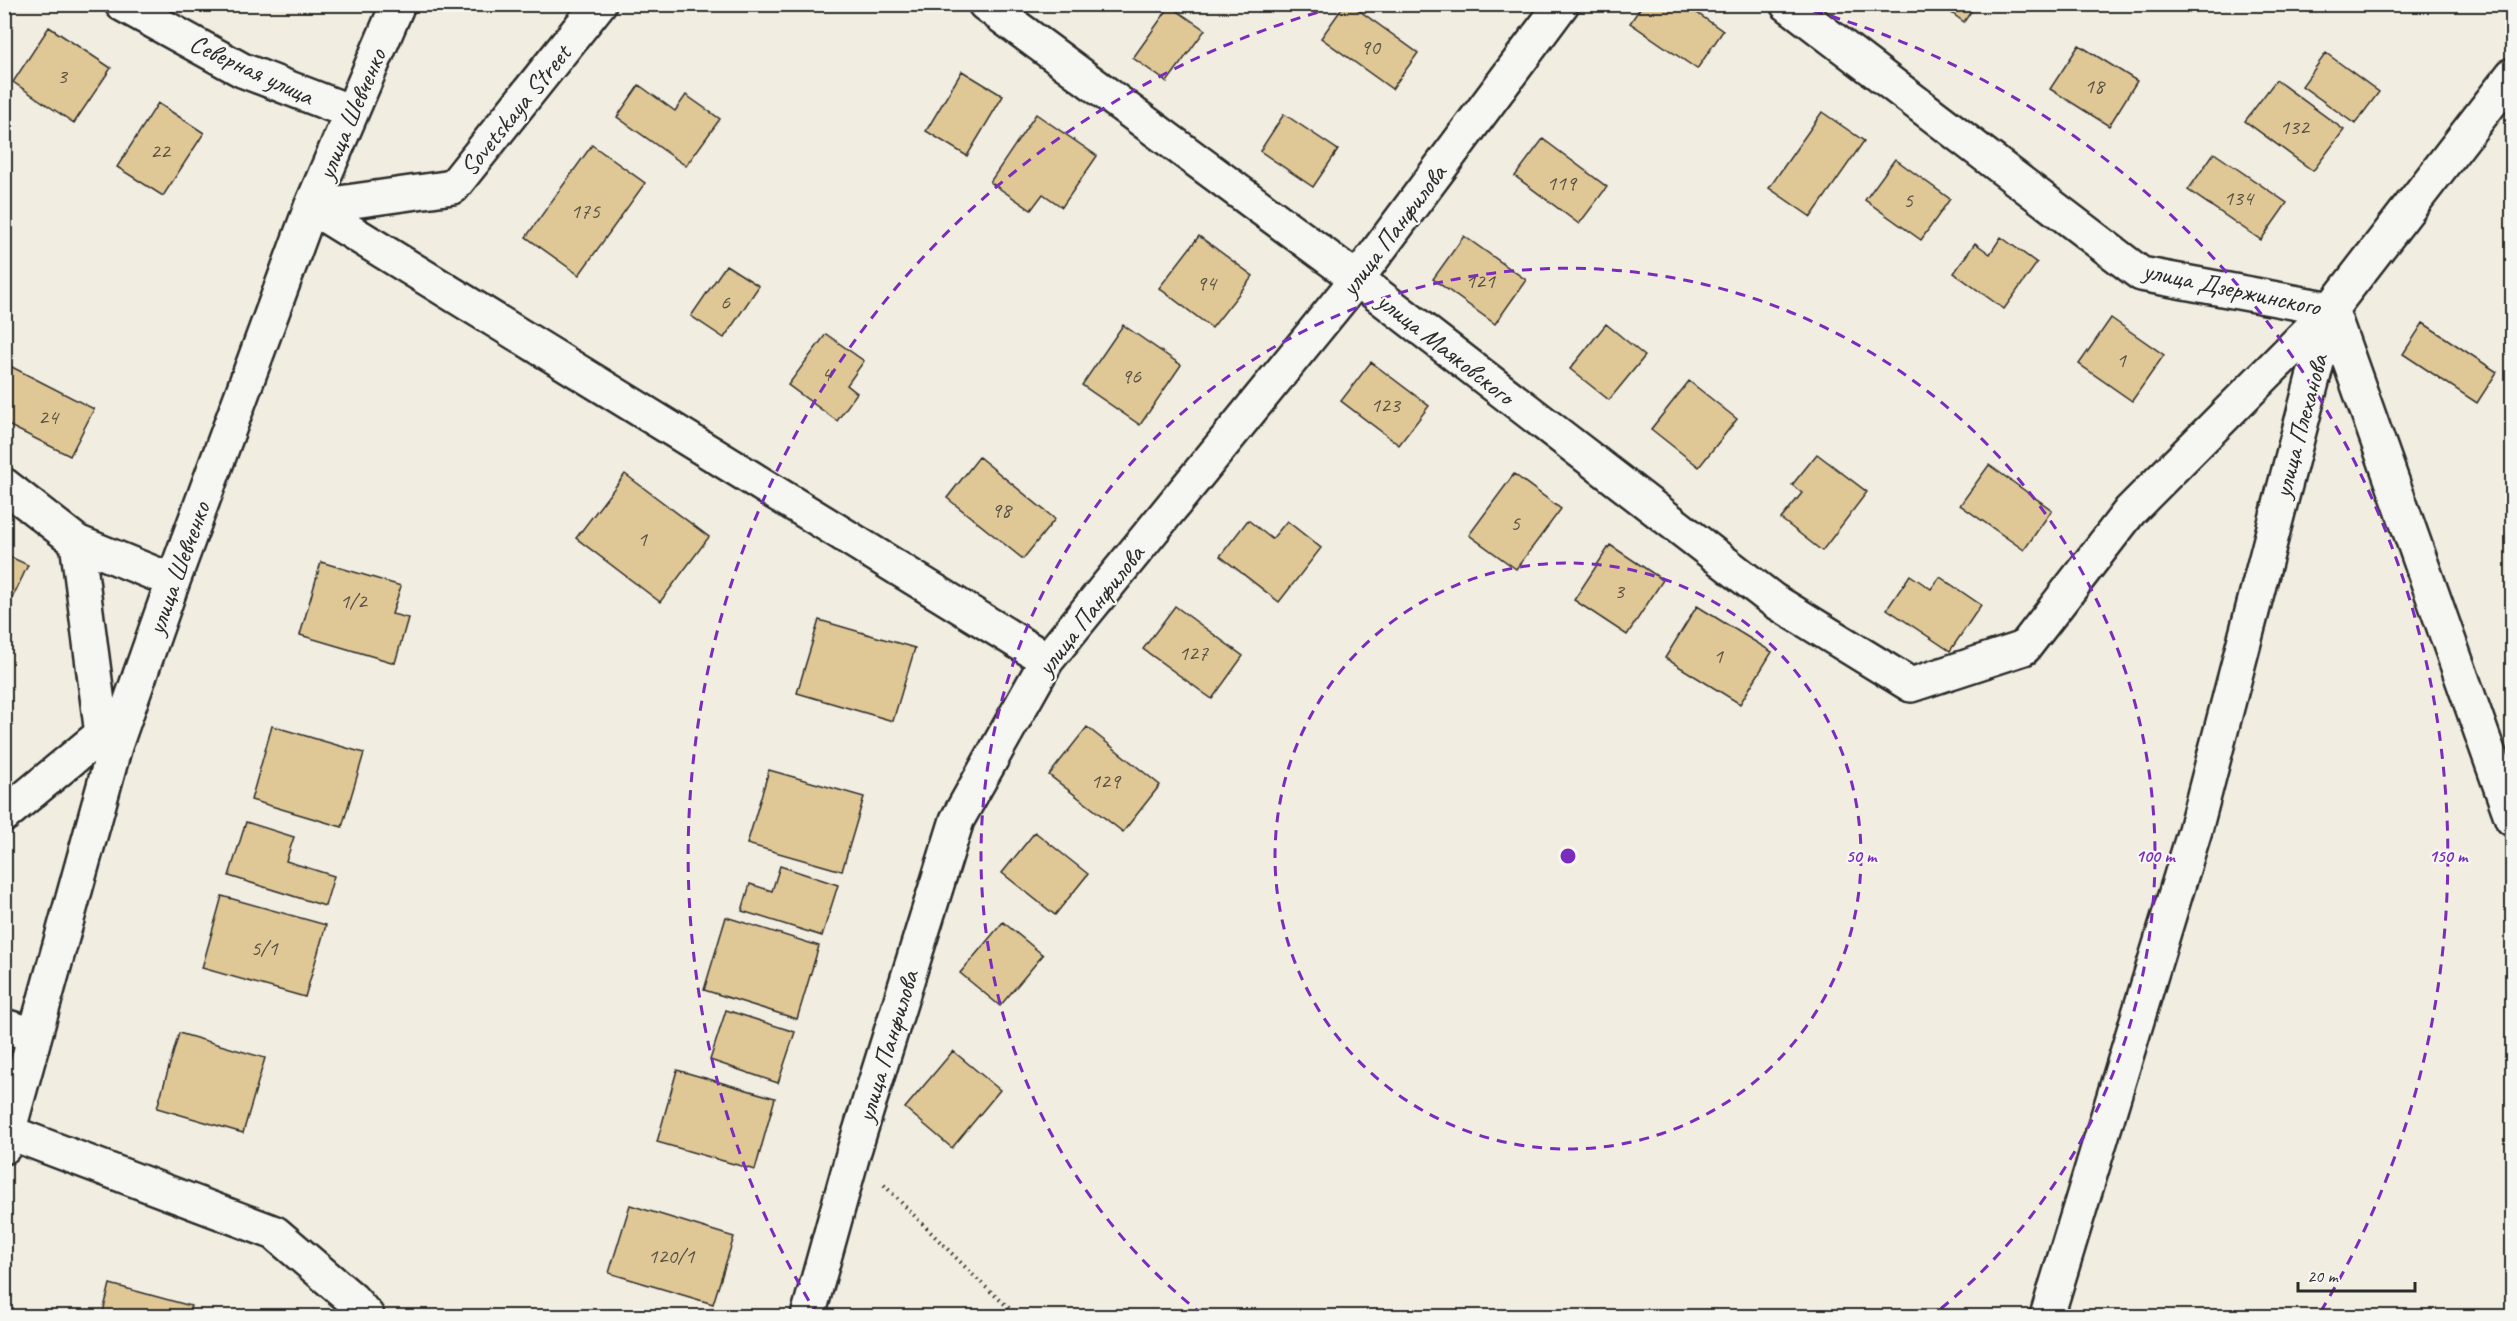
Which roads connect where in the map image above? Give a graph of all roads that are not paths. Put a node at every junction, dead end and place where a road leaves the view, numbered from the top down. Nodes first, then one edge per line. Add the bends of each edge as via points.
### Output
1 (122, 4) edge
2 (398, 4) edge
3 (599, 4) edge
4 (986, 4) edge
5 (1562, 4) edge
6 (1787, 4) edge
7 (2512, 75) edge
8 (351, 112) junction
9 (311, 207) junction
10 (1357, 279) junction
11 (2331, 309) junction
12 (4, 485) edge
13 (77, 542) junction
14 (173, 581) junction
15 (1047, 660) junction
16 (109, 740) junction
17 (4, 815) edge
18 (2512, 819) edge
19 (20, 1030) edge
20 (6, 1140) edge
21 (367, 1317) edge
22 (808, 1317) edge
23 (2048, 1317) edge

1 - 8 street, Северная улица via 242,70
2 - 8 street, улица Шевченко
3 - 9 street, Sovetskaya Street via 453,188
4 - 10 street, улица Маяковского
5 - 10 street, улица Панфилова
6 - 11 street, улица Дзержинского via 2141,274
7 - 11 street, улица Плеханова
8 - 9 street, улица Шевченко
9 - 14 street, улица Шевченко
9 - 15 street
10 - 11 street, улица Маяковского via 1773,600 1911,685 2024,648 2130,511
10 - 15 street, улица Панфилова
11 - 18 street, улица Дзержинского
11 - 23 street, улица Плеханова via 2195,830
12 - 13 street
13 - 14 street
13 - 16 street
14 - 16 street, улица Шевченко
15 - 22 street, улица Панфилова via 957,820 853,1154
16 - 17 street
16 - 19 street, улица Шевченко
19 - 20 street, улица Шевченко
20 - 21 street via 275,1233 352,1299

